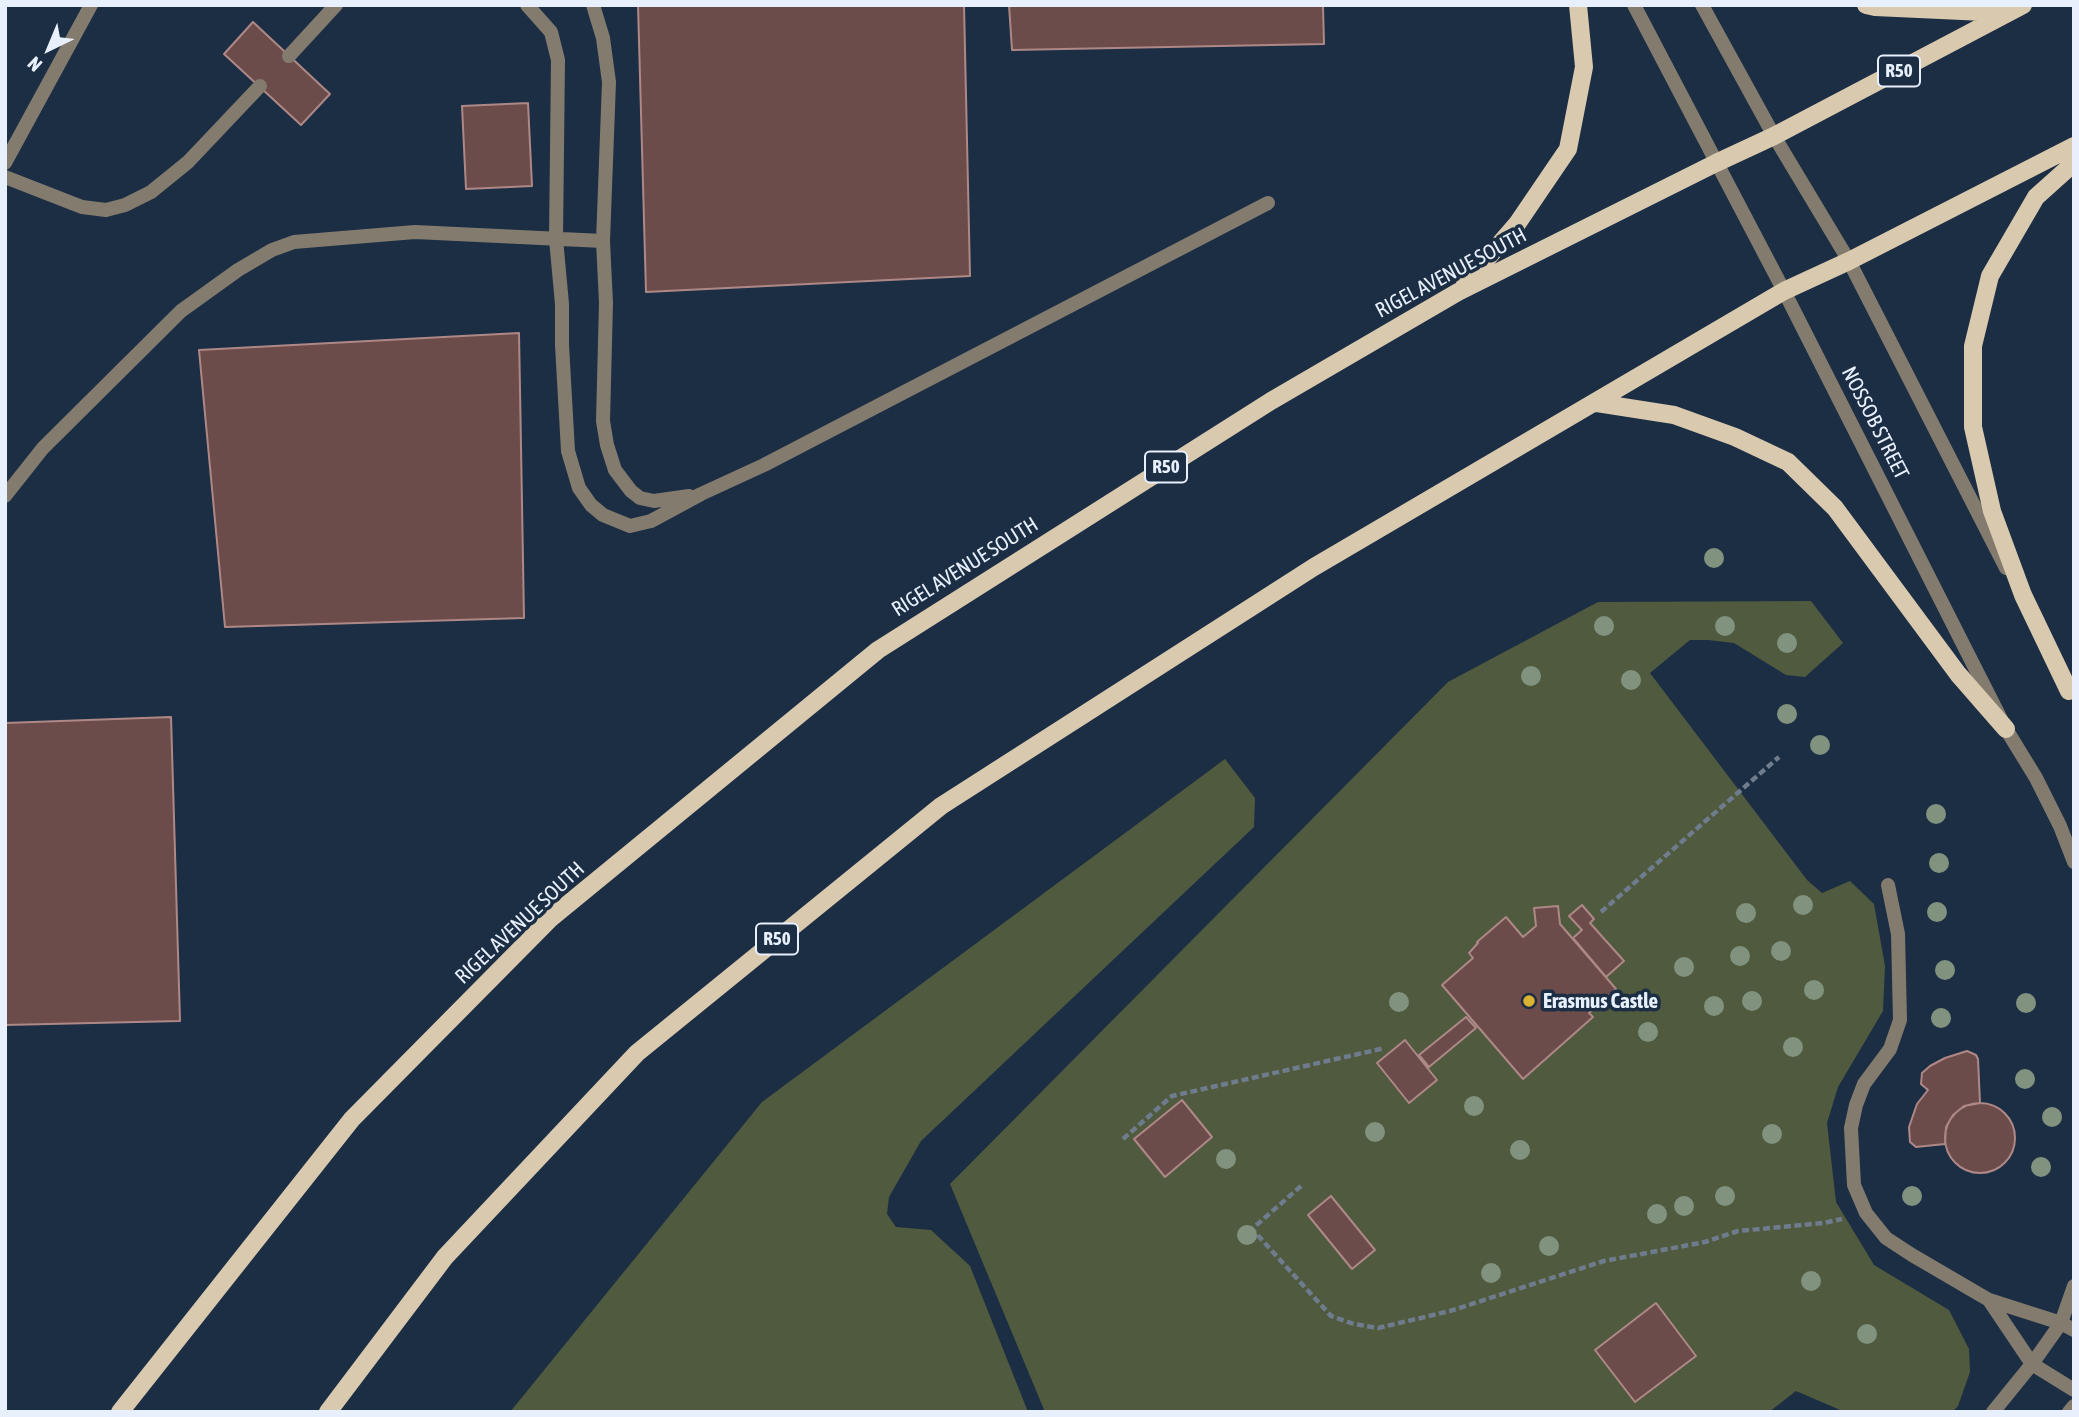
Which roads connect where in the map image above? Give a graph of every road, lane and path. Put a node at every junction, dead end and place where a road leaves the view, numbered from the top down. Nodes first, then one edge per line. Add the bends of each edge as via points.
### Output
1 (91, 5) edge
2 (336, 5) edge
3 (527, 5) edge
4 (593, 5) edge
5 (1578, 5) edge
6 (1634, 5) edge
7 (1702, 5) edge
8 (1866, 5) edge
9 (2016, 9) edge
10 (289, 56) dead end
11 (260, 86) dead end
12 (1774, 136) junction
13 (2074, 146) edge
14 (5, 163) edge
15 (1716, 163) junction
16 (2074, 163) edge
17 (5, 177) edge
18 (1268, 203) dead end
19 (556, 239) junction
20 (603, 241) junction
21 (1849, 261) junction
22 (1784, 291) junction
23 (1458, 292) junction
24 (1597, 402) junction
25 (701, 494) junction
26 (5, 496) edge
27 (2071, 696) edge
28 (2006, 729) junction
29 (1779, 757) dead end
30 (2074, 862) edge
31 (1888, 886) dead end
32 (1601, 912) dead end
33 (1385, 1048) dead end
34 (1123, 1139) dead end
35 (1300, 1186) dead end
36 (1866, 1213) junction
37 (2074, 1286) edge
38 (1989, 1300) junction
39 (2067, 1327) edge
40 (2032, 1364) junction
41 (2074, 1391) edge
42 (2074, 1406) edge
43 (120, 1412) edge
44 (328, 1412) edge
45 (1993, 1412) edge
46 (2069, 1412) edge

1 - 14 street
2 - 10 street
3 - 19 street via 551,32 558,60
4 - 20 street via 609,82
5 - 23 main road via 1584,66 1568,149 1517,224
6 - 15 street, NOSSOB STREET
7 - 12 street
8 - 9 main road
9 - 12 main road, RIGEL AVENUE SOUTH / R50
11 - 17 street via 188,162 151,192 125,205 106,210 82,207
12 - 15 main road, RIGEL AVENUE SOUTH / R50
12 - 21 street
13 - 21 main road, R50
15 - 22 street, NOSSOB STREET
15 - 23 main road, RIGEL AVENUE SOUTH / R50
16 - 27 main road via 2036,198 1990,276 1973,346 1973,427 1992,511 2023,595
18 - 25 street
19 - 20 street
19 - 25 street via 568,451 579,488 603,515 630,526 651,522
19 - 26 street via 415,232 294,242 272,250 181,311 43,448
20 - 25 street via 603,421 615,470 640,498 654,501
21 - 22 main road, R50
21 - 27 street
22 - 24 main road, R50
22 - 28 street, NOSSOB STREET
23 - 43 main road, RIGEL AVENUE SOUTH / R50 via 1271,401 878,650 551,918 352,1119
24 - 28 main road via 1674,415 1788,462 1835,508 1958,674
24 - 44 main road, R50 via 1314,567 941,806 637,1053 445,1257
28 - 30 street, NOSSOB STREET via 2036,778
29 - 32 path
31 - 36 street via 1898,934 1900,1020 1890,1049 1864,1084 1851,1128 1854,1185
33 - 34 path via 1172,1096
35 - 36 path via 1252,1230 1331,1317 1378,1328 1450,1311 1604,1261 1705,1242 1738,1231 1823,1223
36 - 38 street via 1886,1238
37 - 39 street
38 - 39 street
38 - 40 street
39 - 40 street
40 - 41 street
40 - 45 street
42 - 46 street

